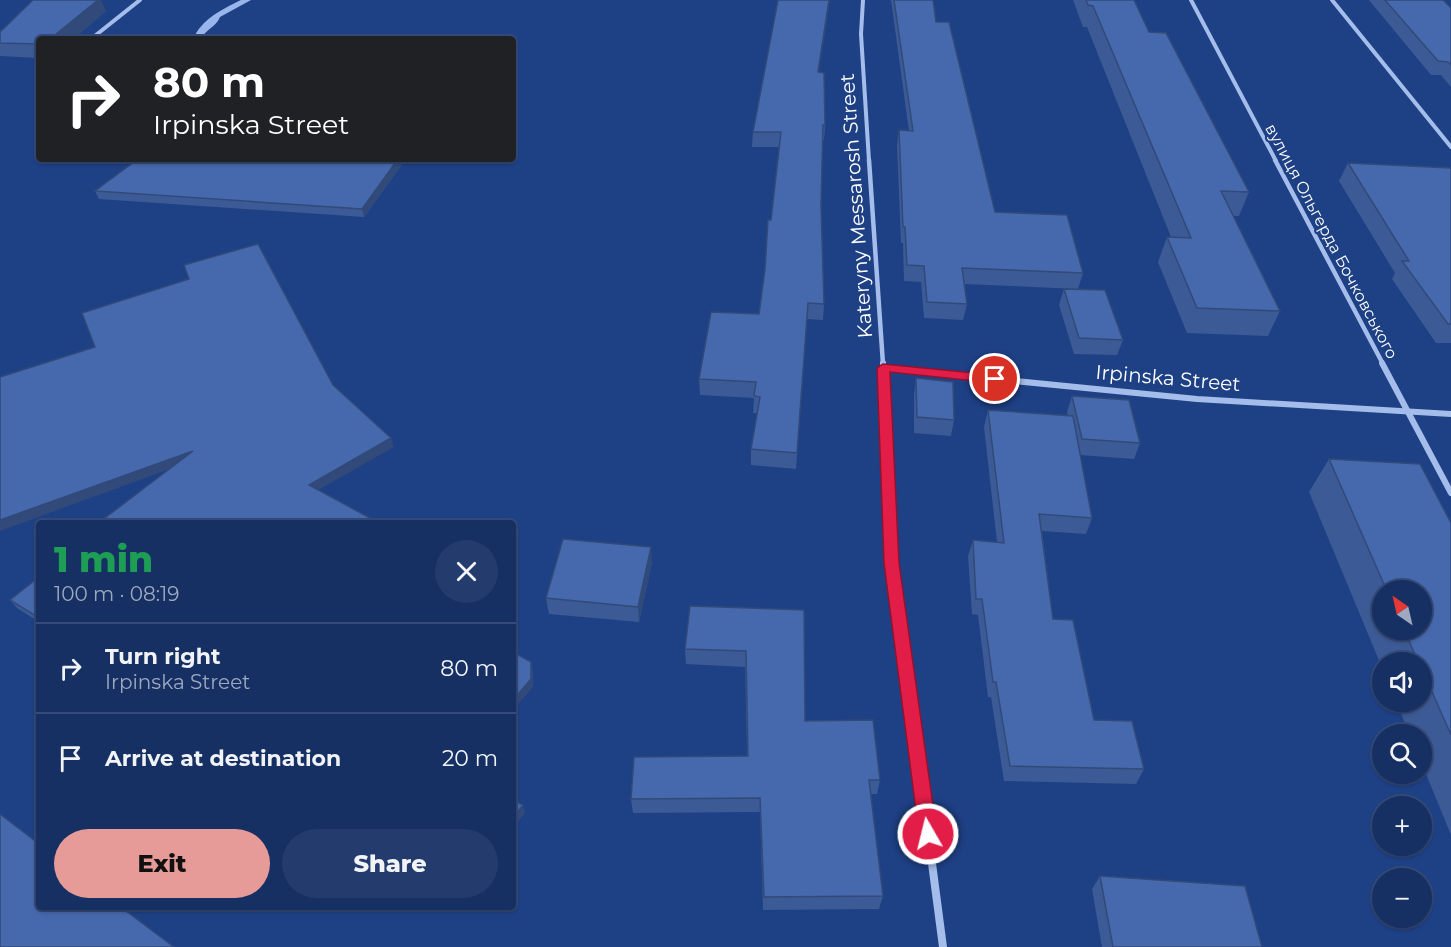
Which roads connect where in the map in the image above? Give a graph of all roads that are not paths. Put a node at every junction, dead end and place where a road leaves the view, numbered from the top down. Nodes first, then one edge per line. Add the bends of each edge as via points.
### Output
1 (140, 0) edge
2 (863, 0) edge
3 (1191, 0) edge
4 (1332, 0) edge
5 (95, 36) edge
6 (1451, 147) edge
7 (883, 368) junction
8 (1406, 411) junction
9 (1451, 414) edge
10 (1451, 493) edge
11 (943, 947) edge

1 - 5 street
2 - 7 street, Kateryny Messarosh Street via 861,34
3 - 8 street, вулиця Ольгерда Бочковського
4 - 6 street
7 - 8 street, Irpinska Street via 1197,399
7 - 11 street, Kateryny Messarosh Street via 892,563
8 - 9 street, Irpinska Street
8 - 10 street, вулиця Ольгерда Бочковського

